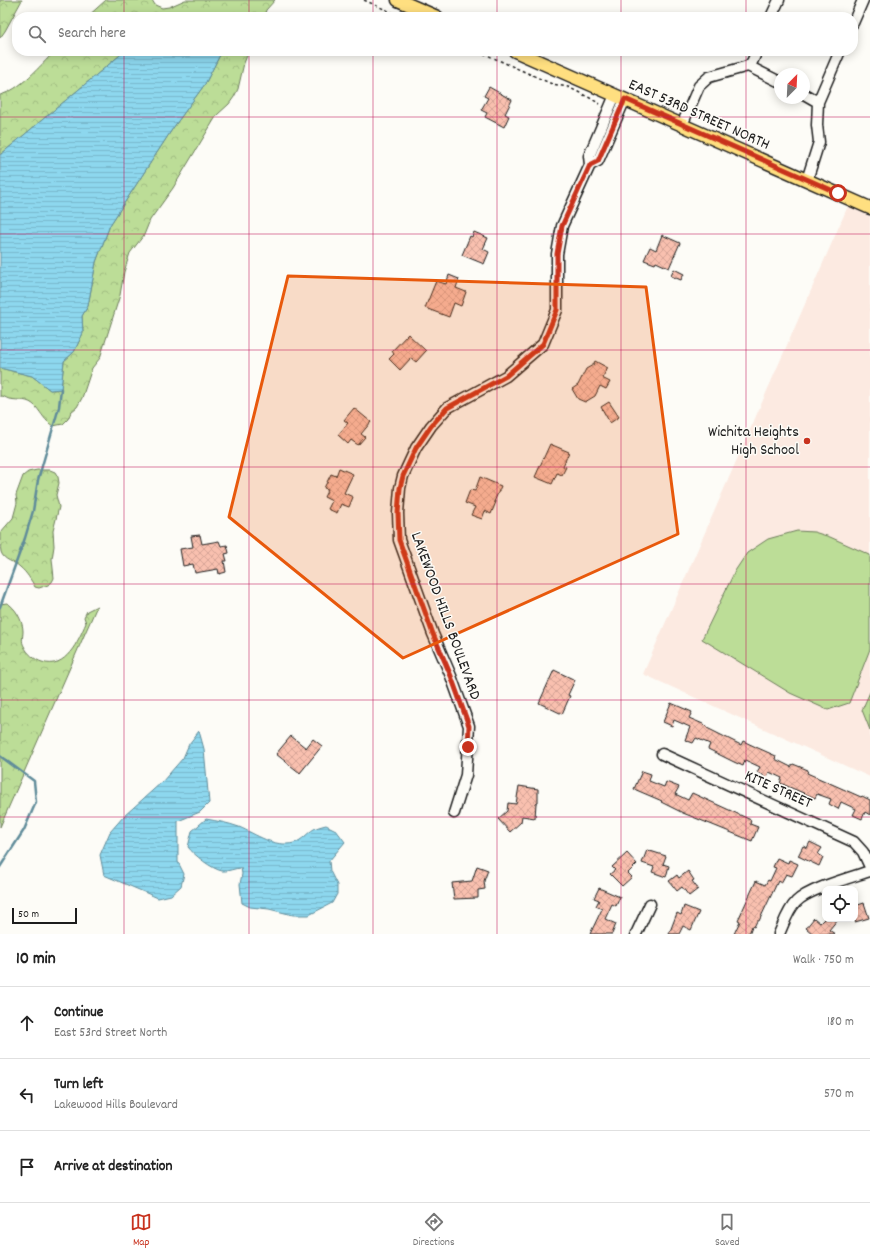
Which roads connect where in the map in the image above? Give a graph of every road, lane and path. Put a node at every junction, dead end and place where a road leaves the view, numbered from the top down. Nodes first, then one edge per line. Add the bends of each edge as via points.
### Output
1 (364, 0) edge
2 (398, 0) edge
3 (779, 0) edge
4 (863, 0) edge
5 (391, 12) edge
6 (426, 12) edge
7 (774, 12) edge
8 (858, 12) edge
9 (489, 56) edge
10 (526, 56) edge
11 (755, 56) edge
12 (838, 56) edge
13 (748, 66) junction
14 (774, 79) edge
15 (620, 97) junction
16 (810, 97) edge
17 (818, 102) junction
18 (603, 106) dead end
19 (682, 125) junction
20 (807, 180) junction
21 (870, 208) edge
22 (662, 754) dead end
23 (454, 813) dead end
24 (870, 867) edge
25 (870, 871) edge
26 (650, 904) dead end
27 (636, 934) edge
28 (779, 934) edge

1 - 5 path
2 - 6 main road
3 - 7 street
4 - 8 street
9 - 18 path via 552,84 568,87
10 - 15 main road, EAST 53RD STREET NORTH
11 - 13 street
12 - 17 street
13 - 14 street
13 - 19 street via 709,77 699,86
15 - 19 main road, EAST 53RD STREET NORTH
15 - 23 street, LAKEWOOD HILLS BOULEVARD via 589,156 590,165 562,226 557,254 557,310 543,344 506,376 447,408 416,448 400,488 399,540 469,726 466,775
16 - 17 street
17 - 20 street via 819,142
19 - 20 main road, EAST 53RD STREET NORTH
20 - 21 main road, EAST 53RD STREET NORTH
22 - 24 street, KITE STREET via 847,838 863,852
25 - 28 street via 800,898 792,907
26 - 27 street

